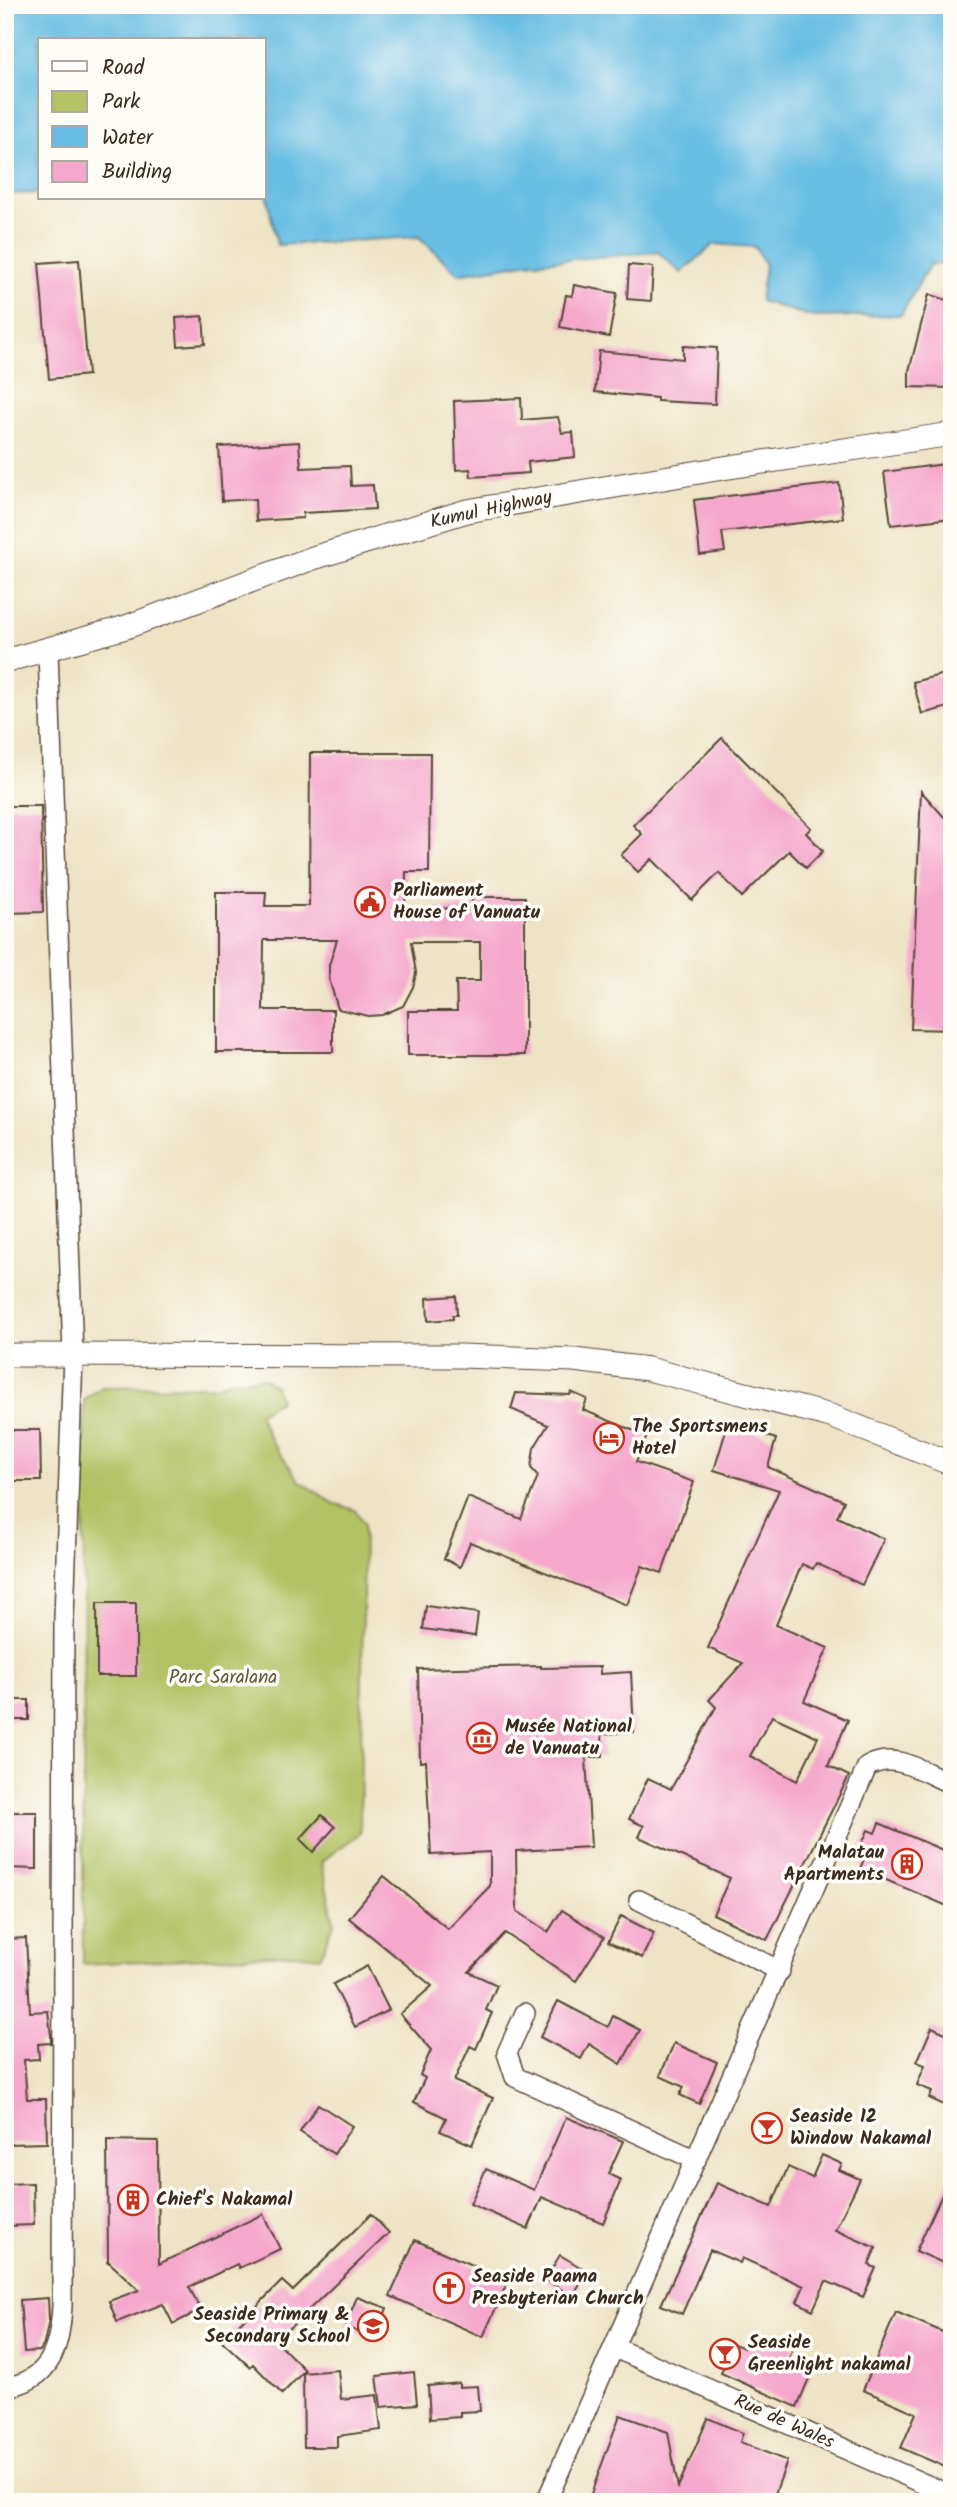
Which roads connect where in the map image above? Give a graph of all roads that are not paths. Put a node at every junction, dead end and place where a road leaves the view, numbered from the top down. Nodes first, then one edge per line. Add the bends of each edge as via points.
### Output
1 (952, 434) edge
2 (48, 651) junction
3 (5, 661) edge
4 (5, 1355) edge
5 (73, 1355) junction
6 (952, 1464) edge
7 (952, 1784) edge
8 (639, 1900) dead end
9 (780, 1971) junction
10 (525, 2013) dead end
11 (696, 2160) junction
12 (615, 2348) junction
13 (5, 2387) edge
14 (952, 2496) edge
15 (546, 2502) edge

1 - 2 street, Kumul Highway via 467,511 313,558
2 - 3 street, Kumul Highway
2 - 5 street
4 - 5 street
5 - 6 street via 460,1356 574,1360 648,1369 831,1416
5 - 13 street via 64,1618 61,2336 45,2370
7 - 9 street via 897,1760 879,1760 867,1767
8 - 9 street
9 - 11 street
10 - 11 street via 506,2053 514,2077
11 - 12 street
12 - 14 street, Rue de Wales
12 - 15 street

